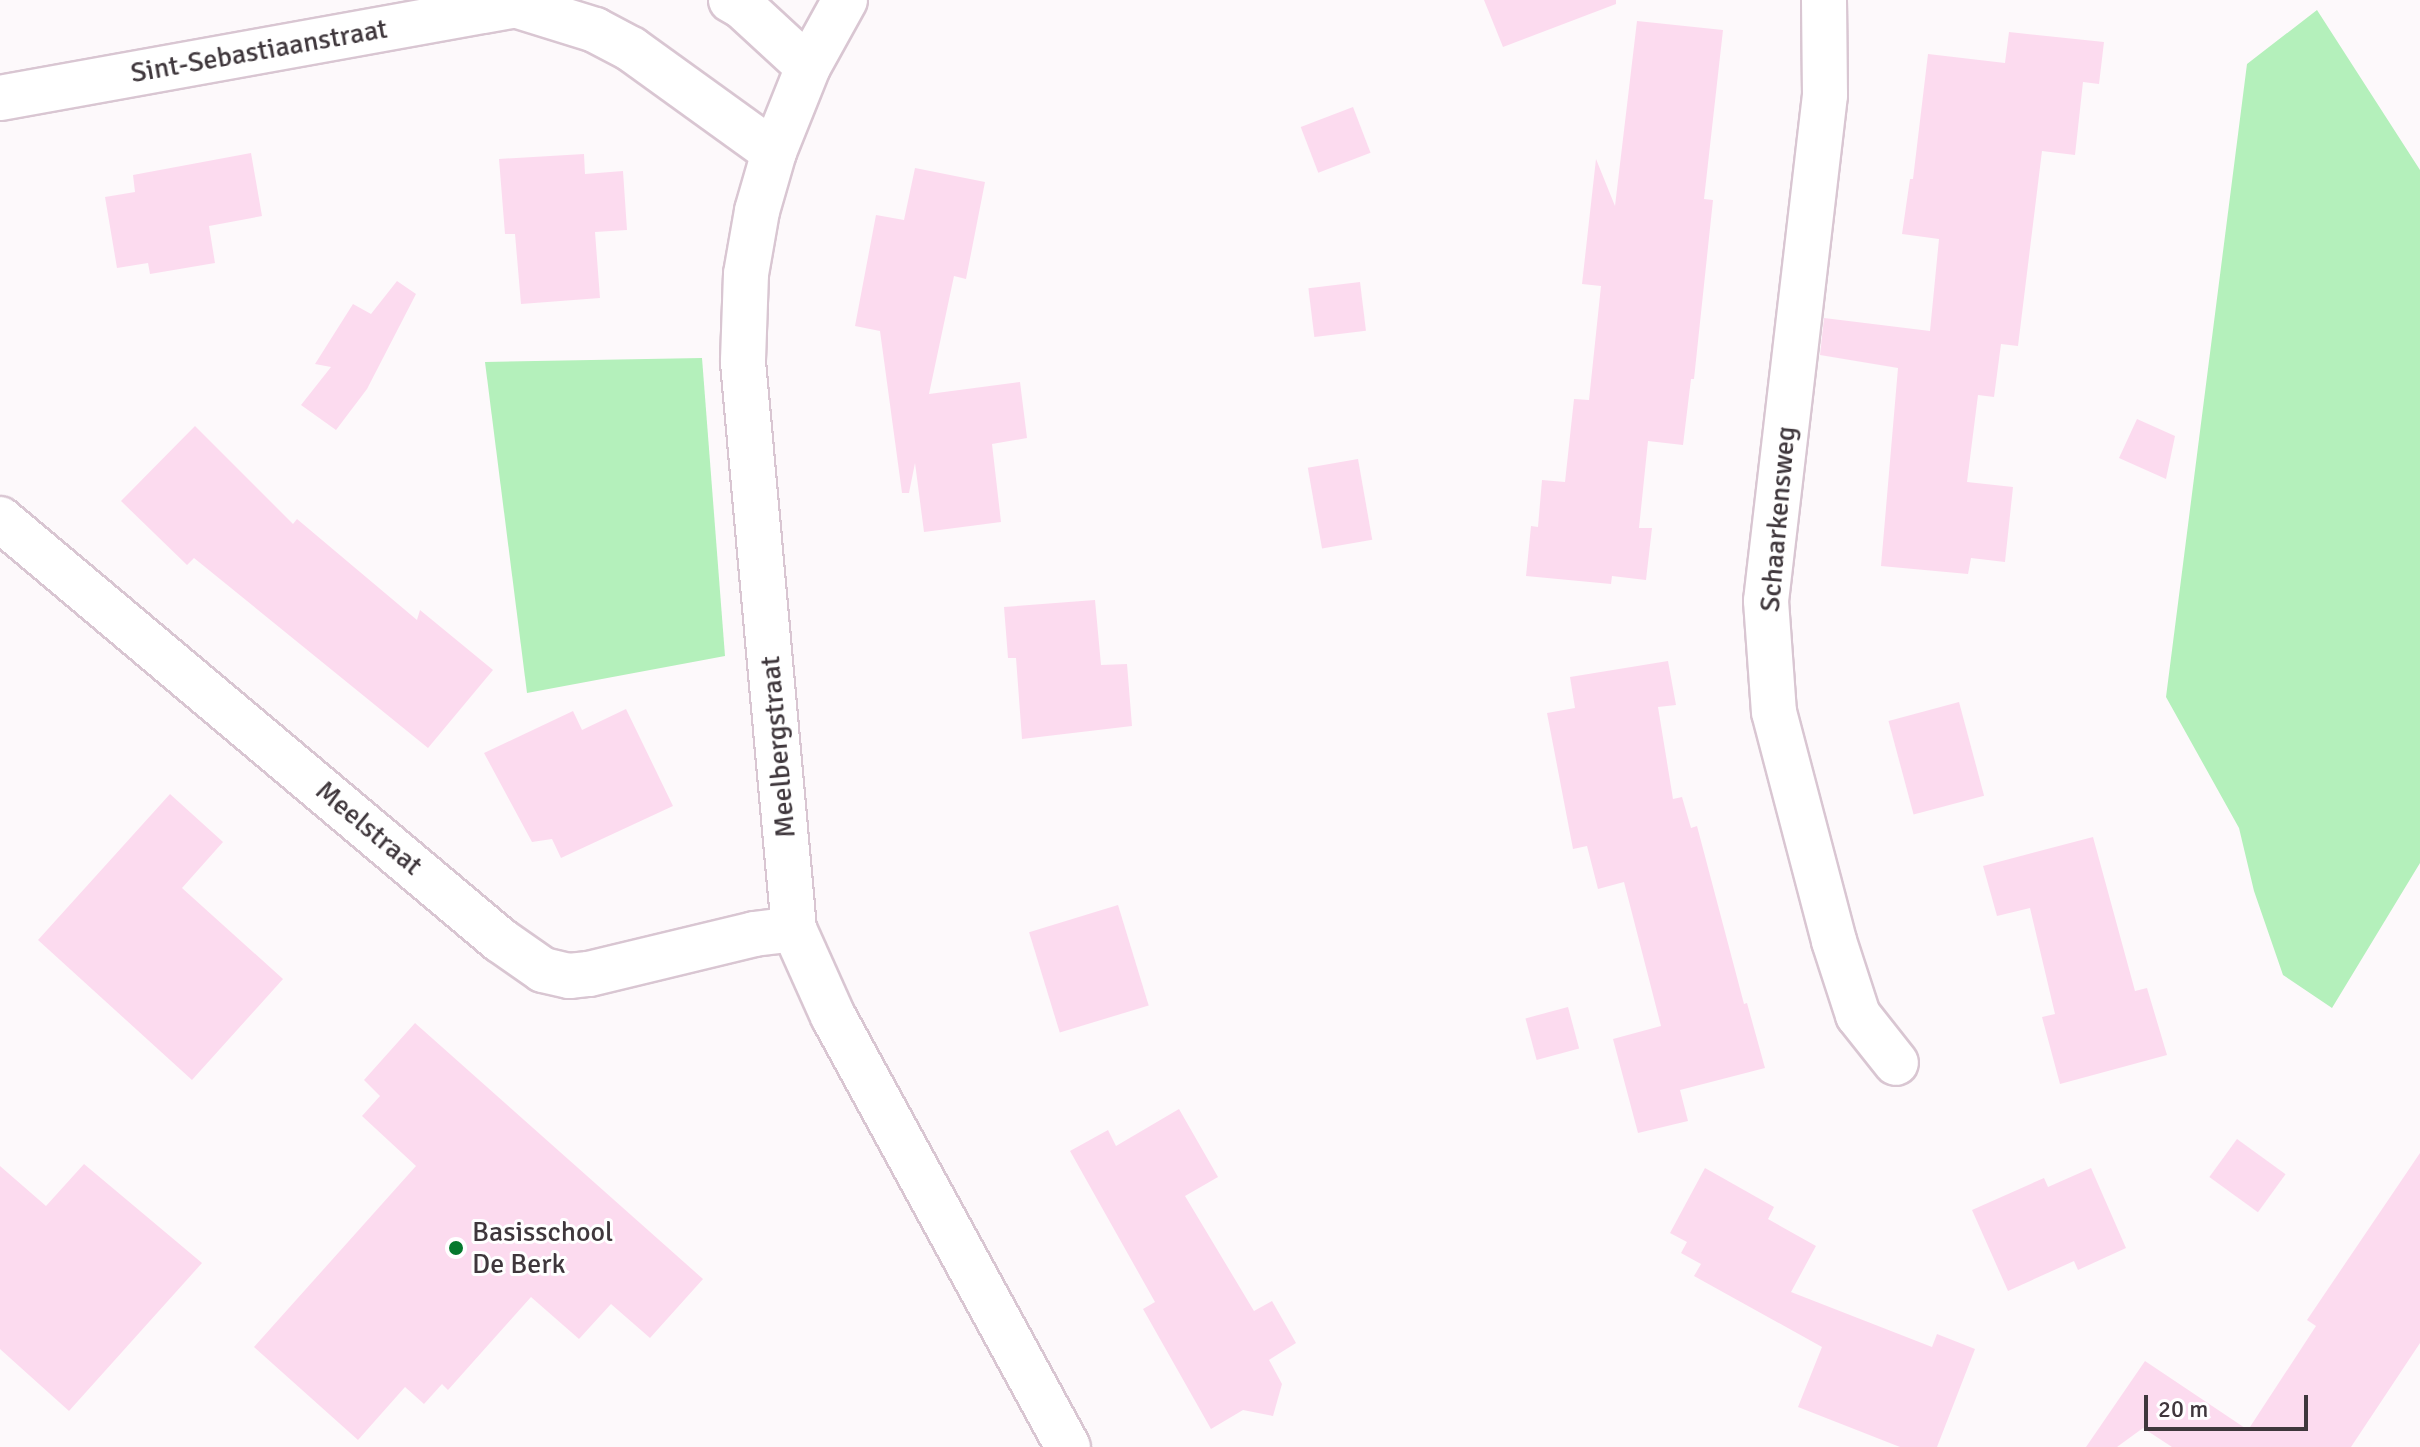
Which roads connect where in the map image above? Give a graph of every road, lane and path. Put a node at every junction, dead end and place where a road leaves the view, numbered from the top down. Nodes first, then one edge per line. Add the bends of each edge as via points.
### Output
1 (731, 0) edge
2 (845, 0) edge
3 (1824, 0) edge
4 (531, 3) edge
5 (808, 67) junction
6 (0, 98) edge
7 (774, 152) junction
8 (0, 519) edge
9 (794, 929) junction
10 (1896, 1063) dead end
11 (1068, 1447) edge

1 - 5 street
2 - 5 street, Meelbergstraat
3 - 10 street, Schaarkensweg via 1825,95 1766,601 1774,712 1834,941 1858,1015
4 - 6 street, Sint-Sebastiaanstraat
4 - 7 street, Sint-Sebastiaanstraat via 631,49
5 - 7 street, Meelbergstraat
7 - 9 street, Meelbergstraat via 746,274 743,362
8 - 9 street, Meelstraat via 500,940 543,970 589,974
9 - 11 street, Meelbergstraat via 833,1016

